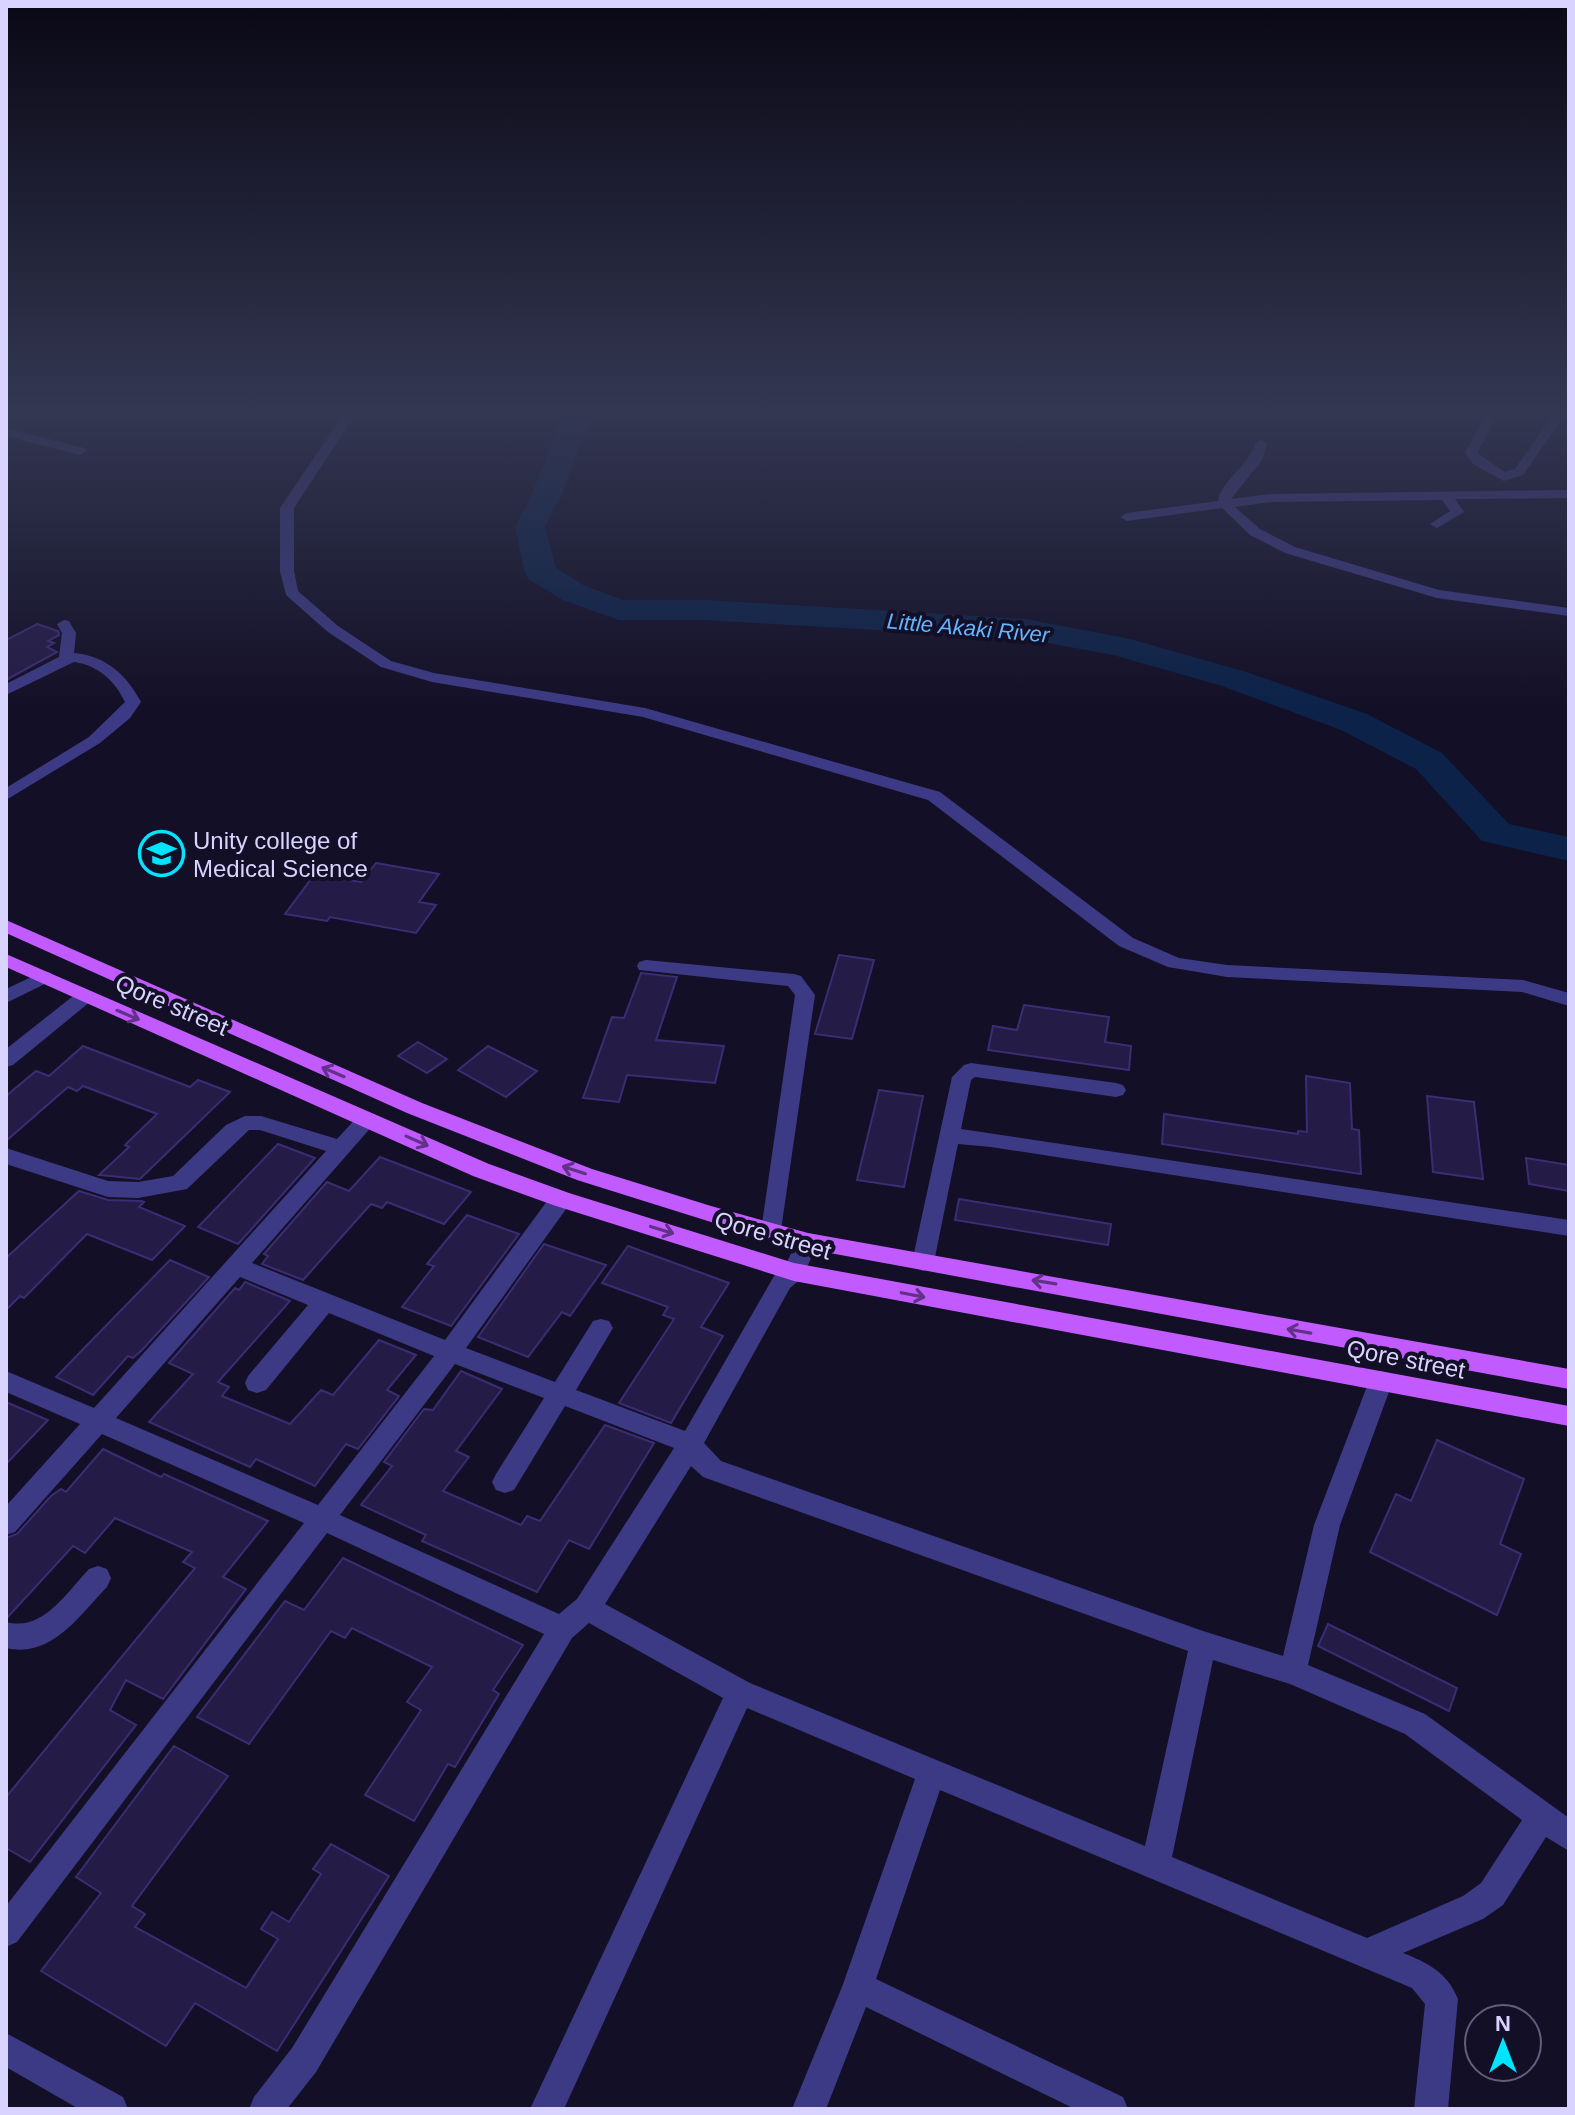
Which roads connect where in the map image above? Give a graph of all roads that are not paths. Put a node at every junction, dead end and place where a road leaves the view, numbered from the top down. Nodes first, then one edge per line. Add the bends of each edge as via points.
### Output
1 (287, 511) edge
2 (1171, 511) edge
3 (1232, 511) edge
4 (1456, 511) edge
5 (1127, 517) dead end
6 (1437, 524) dead end
7 (1569, 612) edge
8 (64, 624) dead end
9 (66, 659) junction
10 (6, 690) edge
11 (6, 795) edge
12 (6, 926) edge
13 (6, 960) edge
14 (646, 966) dead end
15 (44, 977) junction
16 (6, 997) edge
17 (84, 997) junction
18 (1569, 1000) edge
19 (6, 1060) edge
20 (1116, 1090) dead end
21 (367, 1119) junction
22 (948, 1136) junction
23 (339, 1148) junction
24 (6, 1156) edge
25 (561, 1199) junction
26 (1569, 1228) edge
27 (772, 1231) junction
28 (808, 1241) junction
29 (923, 1262) junction
30 (238, 1267) junction
31 (794, 1272) junction
32 (326, 1300) junction
33 (601, 1328) dead end
34 (450, 1352) junction
35 (1569, 1379) edge
36 (6, 1381) edge
37 (1381, 1381) junction
38 (257, 1383) dead end
39 (560, 1394) junction
40 (1569, 1416) edge
41 (101, 1420) junction
42 (691, 1444) junction
43 (505, 1482) dead end
44 (321, 1518) junction
45 (6, 1524) edge
46 (98, 1578) dead end
47 (587, 1608) junction
48 (562, 1629) junction
49 (6, 1635) edge
50 (1203, 1644) junction
51 (1293, 1672) junction
52 (740, 1692) junction
53 (932, 1771) junction
54 (1542, 1816) junction
55 (1569, 1836) edge
56 (1156, 1864) junction
57 (6, 1931) edge
58 (1369, 1953) junction
59 (858, 1987) junction
60 (6, 2049) edge
61 (111, 2109) edge
62 (266, 2109) edge
63 (547, 2109) edge
64 (809, 2109) edge
65 (1111, 2109) edge
66 (1431, 2109) edge

1 - 18 street via 291,592 333,629 386,664 432,677 645,713 934,796 1126,942 1175,963 1227,971 1523,986
2 - 5 street
3 - 7 street via 1255,532 1290,550 1437,594
4 - 6 street
8 - 9 street via 69,633
9 - 10 street
9 - 11 street via 113,671 133,702 110,728
27 -> 12 main road, Qore street via 555,1164
13 - 15 main road, Qore street
14 - 27 street via 794,980 805,995
15 - 16 street
15 - 17 main road, Qore street
17 - 19 street
17 -> 21 main road, Qore street
20 - 22 street via 971,1070 962,1077
21 - 23 street
21 -> 25 main road, Qore street
22 - 26 street
22 - 29 street
23 - 24 street via 261,1123 245,1123 179,1183 138,1190 108,1189
23 - 30 street
25 -> 31 main road, Qore street
25 - 34 street
27 - 28 main road, Qore street
28 - 29 main road, Qore street
28 - 31 street
35 -> 29 main road, Qore street
30 - 32 street
30 - 41 street
31 -> 37 main road, Qore street
31 - 42 street via 782,1282
32 - 34 street
32 - 38 street
33 - 39 street
34 - 39 street
34 - 44 street
36 - 41 street
37 - 40 main road, Qore street
37 - 51 street via 1327,1525
39 - 42 street
39 - 43 street
41 - 44 street
41 - 45 street
42 - 47 street
42 - 50 street via 712,1469
44 - 48 street
44 - 57 street
46 - 49 street via 39,1636 18,1641
47 - 48 street
47 - 52 street
48 - 62 street via 304,2060
50 - 51 street
50 - 56 street
51 - 54 street via 1415,1724
52 - 53 street
52 - 63 street
53 - 56 street
53 - 59 street
54 - 55 street
54 - 58 street via 1492,1894
56 - 58 street
58 - 66 street via 1423,1977 1442,1999
59 - 64 street
59 - 65 street
60 - 61 street

